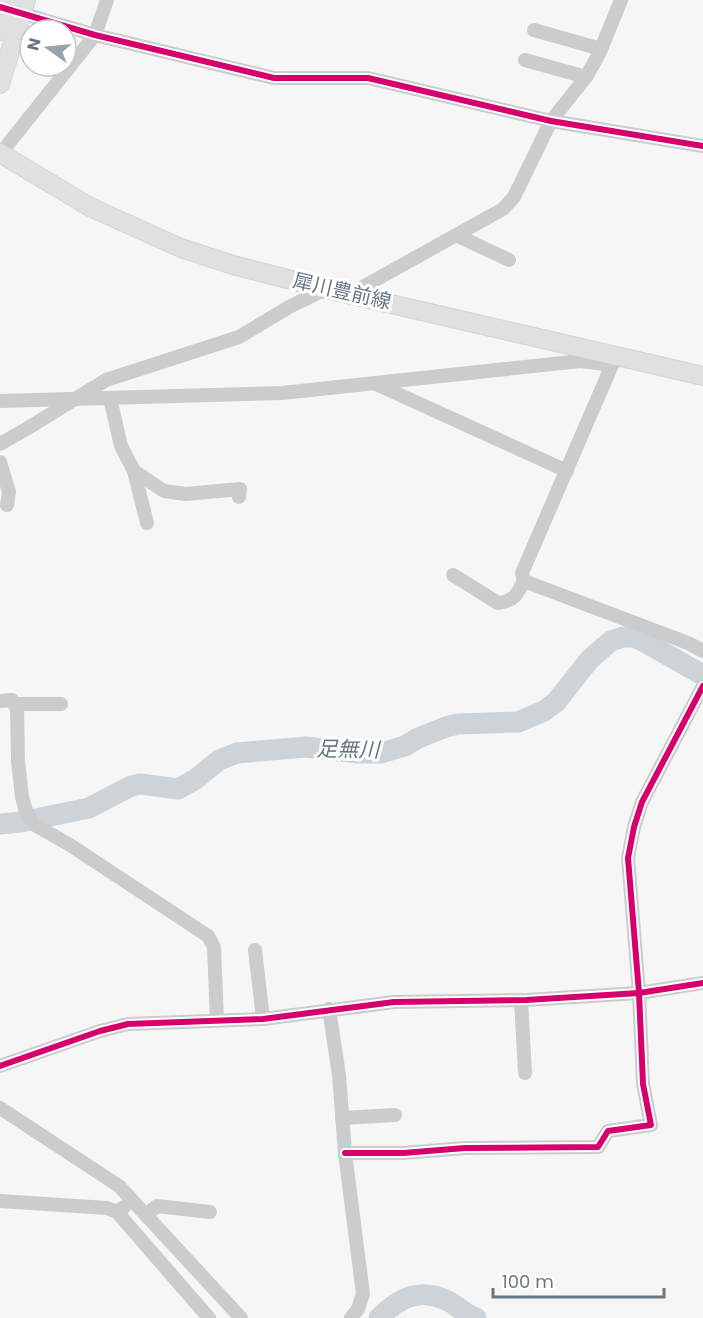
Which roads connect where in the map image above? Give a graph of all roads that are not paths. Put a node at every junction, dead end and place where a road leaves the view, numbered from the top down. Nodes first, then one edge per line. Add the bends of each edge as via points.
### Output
1 (107, 0) edge
2 (621, 0) edge
3 (13, 6) edge
4 (534, 30) dead end
5 (0, 31) edge
6 (95, 35) junction
7 (5, 48) edge
8 (601, 49) junction
9 (525, 60) dead end
10 (586, 77) junction
11 (0, 84) edge
12 (551, 122) junction
13 (703, 146) edge
14 (1, 153) edge
15 (458, 236) junction
16 (509, 260) dead end
17 (326, 289) junction
18 (352, 293) junction
19 (615, 360) junction
20 (703, 376) edge
21 (376, 384) junction
22 (110, 398) junction
23 (76, 399) junction
24 (0, 401) edge
25 (0, 444) edge
26 (0, 462) edge
27 (134, 471) junction
28 (567, 471) junction
29 (239, 497) dead end
30 (7, 505) dead end
31 (147, 523) dead end
32 (453, 575) dead end
33 (524, 581) junction
34 (703, 651) edge
35 (703, 686) edge
36 (0, 701) edge
37 (15, 704) junction
38 (61, 704) dead end
39 (255, 950) dead end
40 (703, 983) edge
41 (639, 993) junction
42 (521, 1000) junction
43 (329, 1009) junction
44 (263, 1019) junction
45 (217, 1020) junction
46 (0, 1066) edge
47 (525, 1073) dead end
48 (0, 1108) edge
49 (395, 1115) dead end
50 (342, 1118) junction
51 (345, 1153) junction
52 (132, 1200) junction
53 (0, 1201) edge
54 (117, 1212) junction
55 (210, 1212) dead end
56 (146, 1215) junction
57 (209, 1318) edge
58 (241, 1318) edge
59 (351, 1318) edge

1 - 6 street
2 - 8 street
3 - 5 main road
3 - 6 street
3 - 7 main road
4 - 8 street
6 - 12 street via 274,78 368,78
6 - 14 street
7 - 11 main road
8 - 10 street
9 - 10 street
10 - 12 street
12 - 13 street
12 - 15 street via 514,197 503,210
14 - 17 main road, 犀川豊前線 via 90,207 181,248
15 - 16 street
15 - 18 street
17 - 18 main road, 犀川豊前線
17 - 23 street via 239,337 106,380
18 - 19 main road, 犀川豊前線
19 - 20 main road, 犀川豊前線
19 - 21 street
19 - 28 street
21 - 22 street via 282,393
21 - 28 street
22 - 23 street
22 - 27 street via 121,446
23 - 24 street
23 - 25 street
26 - 30 street via 9,492
27 - 29 street via 164,490 186,494 240,489
27 - 31 street
28 - 33 street via 522,573
32 - 33 street via 498,603 517,596
33 - 34 street
35 - 41 street via 642,802 634,827 628,858
36 - 37 street via 12,700
37 - 38 street
37 - 45 street via 22,797 30,818 35,825 208,936 214,947
39 - 44 street
40 - 41 street
41 - 42 street
41 - 51 street via 643,1084 651,1125 608,1131 598,1147
42 - 43 street via 394,1002
42 - 47 street
43 - 44 street
43 - 50 street
44 - 45 street
45 - 46 street via 128,1024
48 - 52 street via 119,1186
49 - 50 street
50 - 51 street
51 - 59 street via 363,1294
52 - 54 street
52 - 56 street
53 - 54 street via 107,1208
54 - 57 street
55 - 56 street via 157,1206
56 - 58 street

